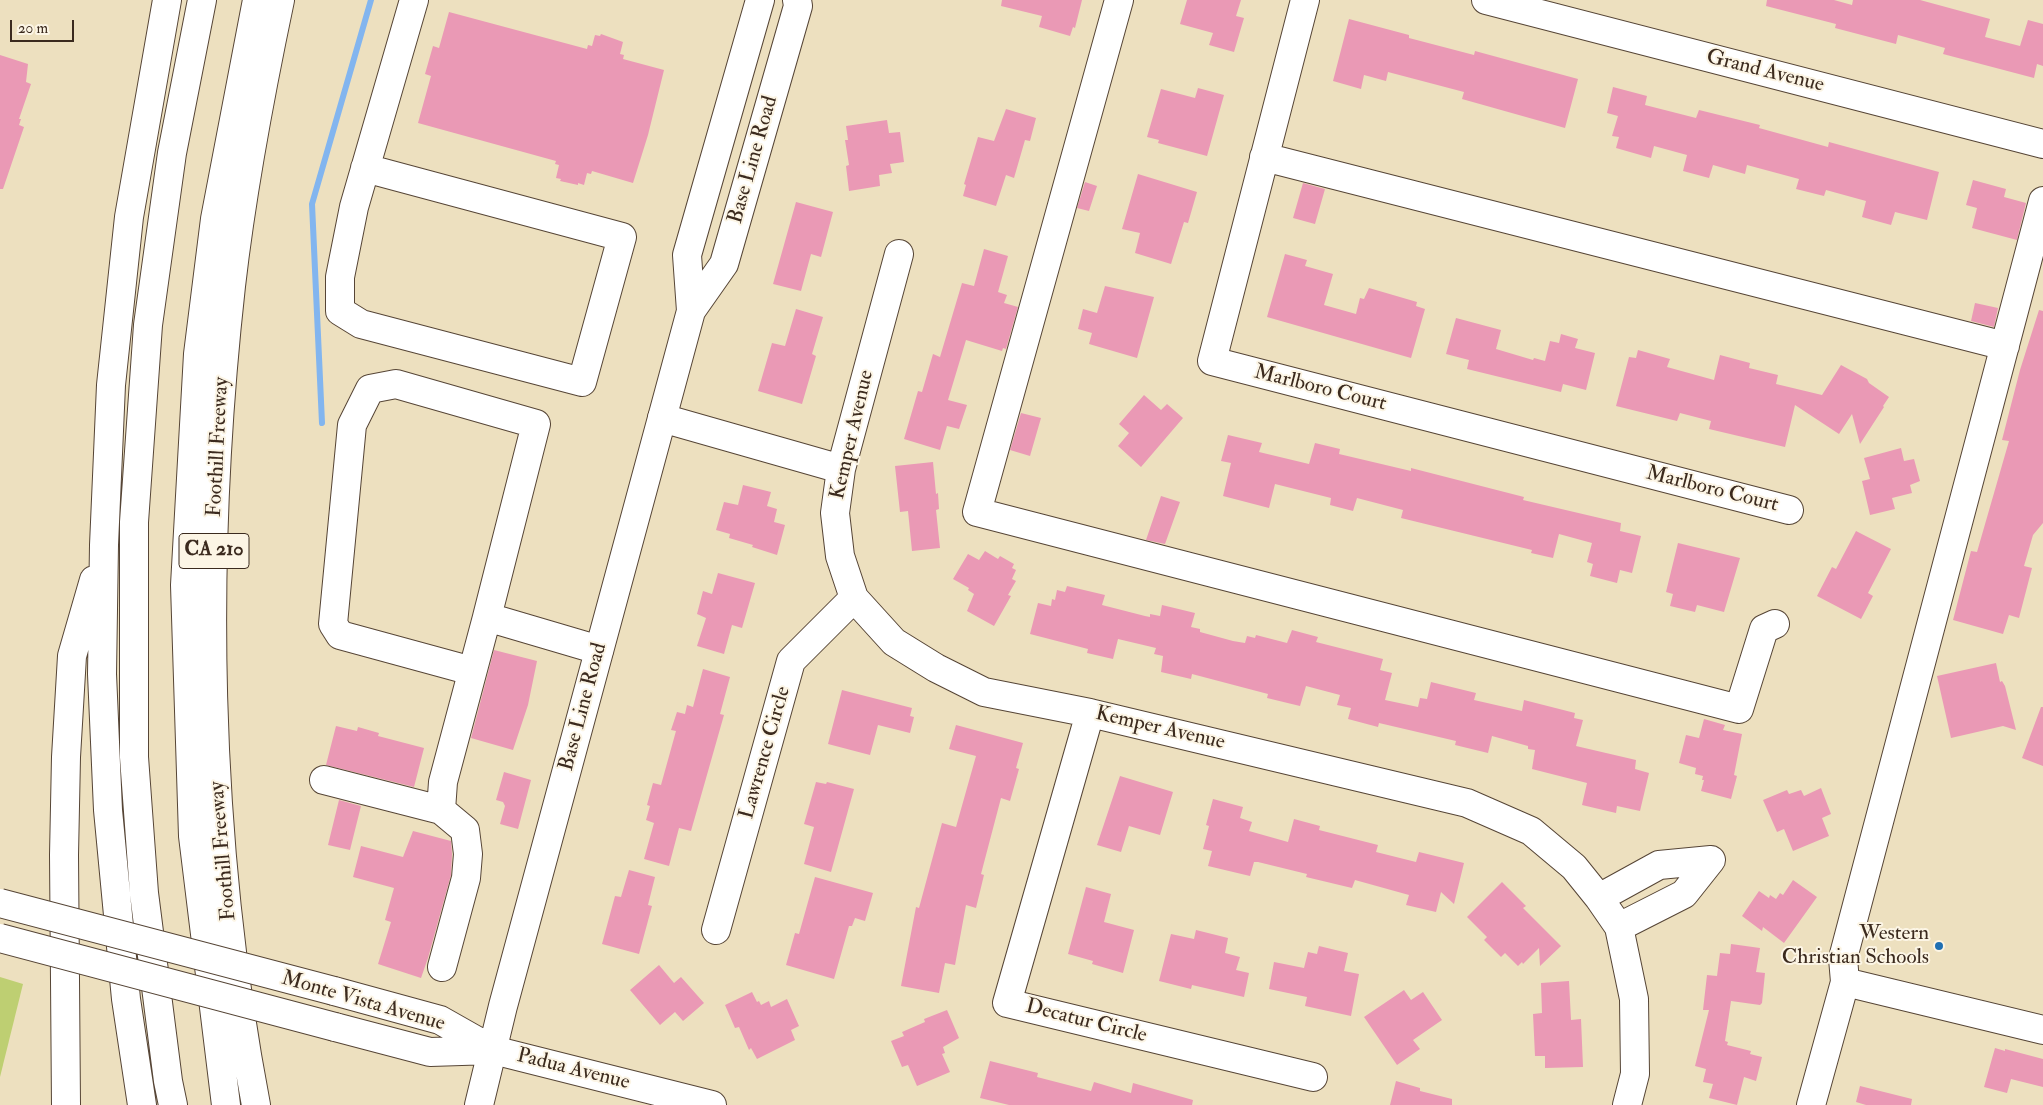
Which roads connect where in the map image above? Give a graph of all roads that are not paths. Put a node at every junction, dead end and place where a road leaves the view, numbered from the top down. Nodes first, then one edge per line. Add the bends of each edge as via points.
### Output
1 (167, 0) edge
2 (202, 0) edge
3 (257, 0) edge
4 (280, 0) edge
5 (414, 0) edge
6 (760, 0) edge
7 (797, 0) edge
8 (1119, 0) edge
9 (1305, 0) edge
10 (1486, 0) edge
11 (2043, 144) edge
12 (1264, 157) junction
13 (365, 168) junction
14 (2043, 201) edge
15 (900, 254) dead end
16 (691, 311) junction
17 (2005, 346) junction
18 (662, 418) junction
19 (841, 469) junction
20 (1789, 510) dead end
21 (104, 545) junction
22 (854, 598) junction
23 (487, 617) junction
24 (1775, 624) dead end
25 (599, 650) junction
26 (472, 671) junction
27 (1090, 713) junction
28 (324, 780) dead end
29 (441, 810) junction
30 (1599, 898) junction
31 (0, 903) edge
32 (1619, 927) junction
33 (716, 930) dead end
34 (0, 938) edge
35 (442, 967) dead end
36 (1845, 982) junction
37 (2043, 1030) edge
38 (492, 1050) junction
39 (1313, 1077) dead end
40 (66, 1105) edge
41 (142, 1105) edge
42 (173, 1105) edge
43 (226, 1105) edge
44 (256, 1105) edge
45 (479, 1105) edge
46 (712, 1105) edge
47 (1627, 1105) edge
48 (1811, 1105) edge

1 - 21 main road via 129,217 111,385
2 - 42 main road via 172,153 148,325 134,522 134,767 144,893
3 - 43 main road via 215,219 198,354 185,585 193,836
4 - 44 main road, Foothill Freeway / CA 210 via 264,77 231,285 218,420 212,592 214,732 226,897
5 - 13 main road
6 - 16 main road, Base Line Road via 687,255
7 - 16 main road, Base Line Road via 798,6 724,264
8 - 24 main road via 977,512 1739,709 1764,629
9 - 12 main road, Marlboro Court
10 - 11 main road, Grand Avenue
12 - 17 main road
12 - 20 main road, Marlboro Court via 1212,361
13 - 13 main road via 340,278 340,311 361,324 582,382 622,237
14 - 17 main road
15 - 19 main road, Kemper Avenue
16 - 18 main road, Base Line Road
17 - 36 main road via 1842,958
18 - 19 main road
18 - 25 main road, Base Line Road
19 - 22 main road, Kemper Avenue via 835,513 840,556
21 - 40 main road via 72,656 64,855
21 - 41 main road via 102,674 108,810 126,999
22 - 27 main road, Kemper Avenue via 894,642 984,692
22 - 33 main road, Lawrence Circle via 791,661
23 - 25 main road
23 - 26 main road
23 - 26 main road via 536,424 396,384 370,388 352,424 333,624 340,635
25 - 38 main road, Base Line Road
26 - 29 main road via 443,782
27 - 30 main road, Kemper Avenue via 1466,803 1531,831 1574,867
27 - 39 main road, Decatur Circle via 1007,1003
28 - 29 main road
29 - 35 main road via 465,830 468,854 466,878
30 - 32 main road, Kemper Avenue
30 - 32 main road via 1659,865 1710,860 1684,894
31 - 38 main road, Monte Vista Avenue, bridge via 440,1020
32 - 47 main road, Kemper Avenue via 1634,999 1635,1074
34 - 38 main road, Monte Vista Avenue, bridge via 430,1052
36 - 37 main road
36 - 48 main road
38 - 45 main road, Base Line Road
38 - 46 main road, Padua Avenue

